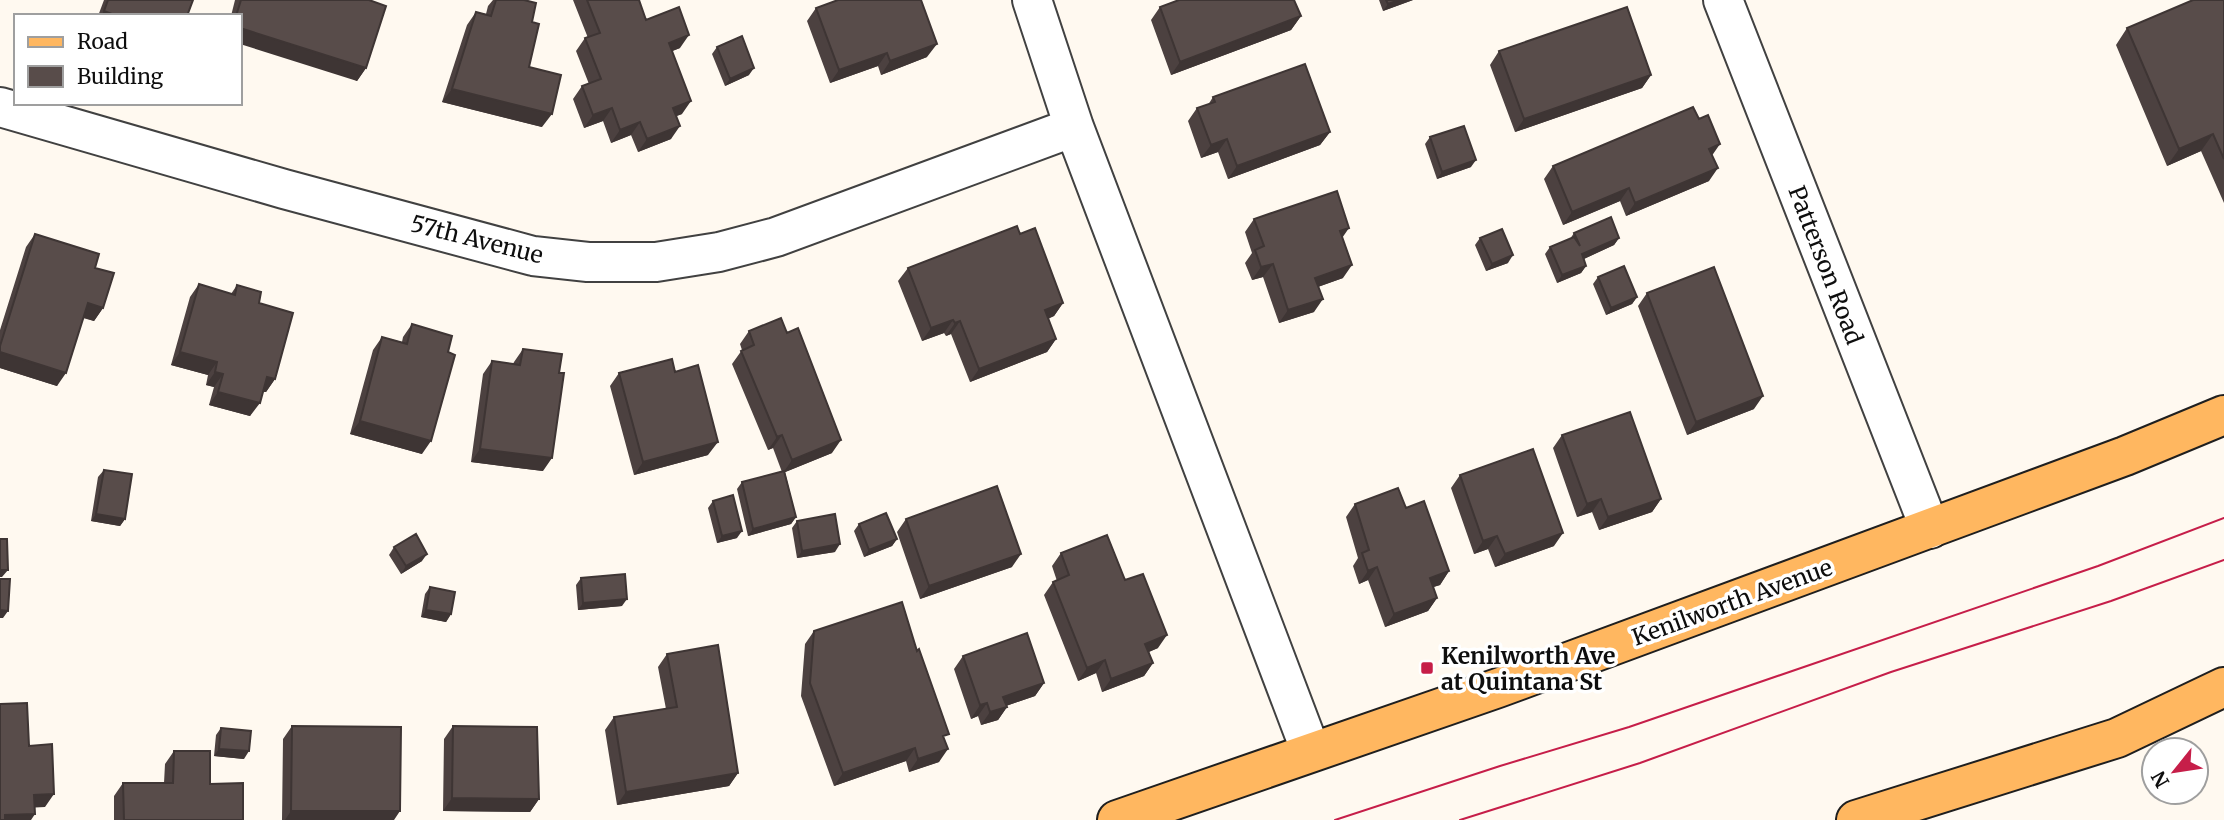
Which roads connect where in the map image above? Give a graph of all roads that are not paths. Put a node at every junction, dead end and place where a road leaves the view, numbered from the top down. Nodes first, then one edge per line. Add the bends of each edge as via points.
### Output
1 (1032, 0) edge
2 (1723, 0) edge
3 (0, 107) edge
4 (1074, 127) junction
5 (2224, 415) edge
6 (1930, 529) junction
7 (2224, 687) edge
8 (2224, 709) edge
9 (2117, 738) junction
10 (1311, 752) junction
11 (1117, 820) edge
12 (1856, 820) edge

1 - 4 street
2 - 6 street, Patterson Road
3 - 4 street, 57th Avenue via 533,256 588,262 656,262 776,237
4 - 10 street
5 - 6 main road, Kenilworth Avenue
6 - 10 main road, Kenilworth Avenue
7 - 9 main road
8 - 9 main road
9 - 12 main road
10 - 11 main road, Kenilworth Avenue

